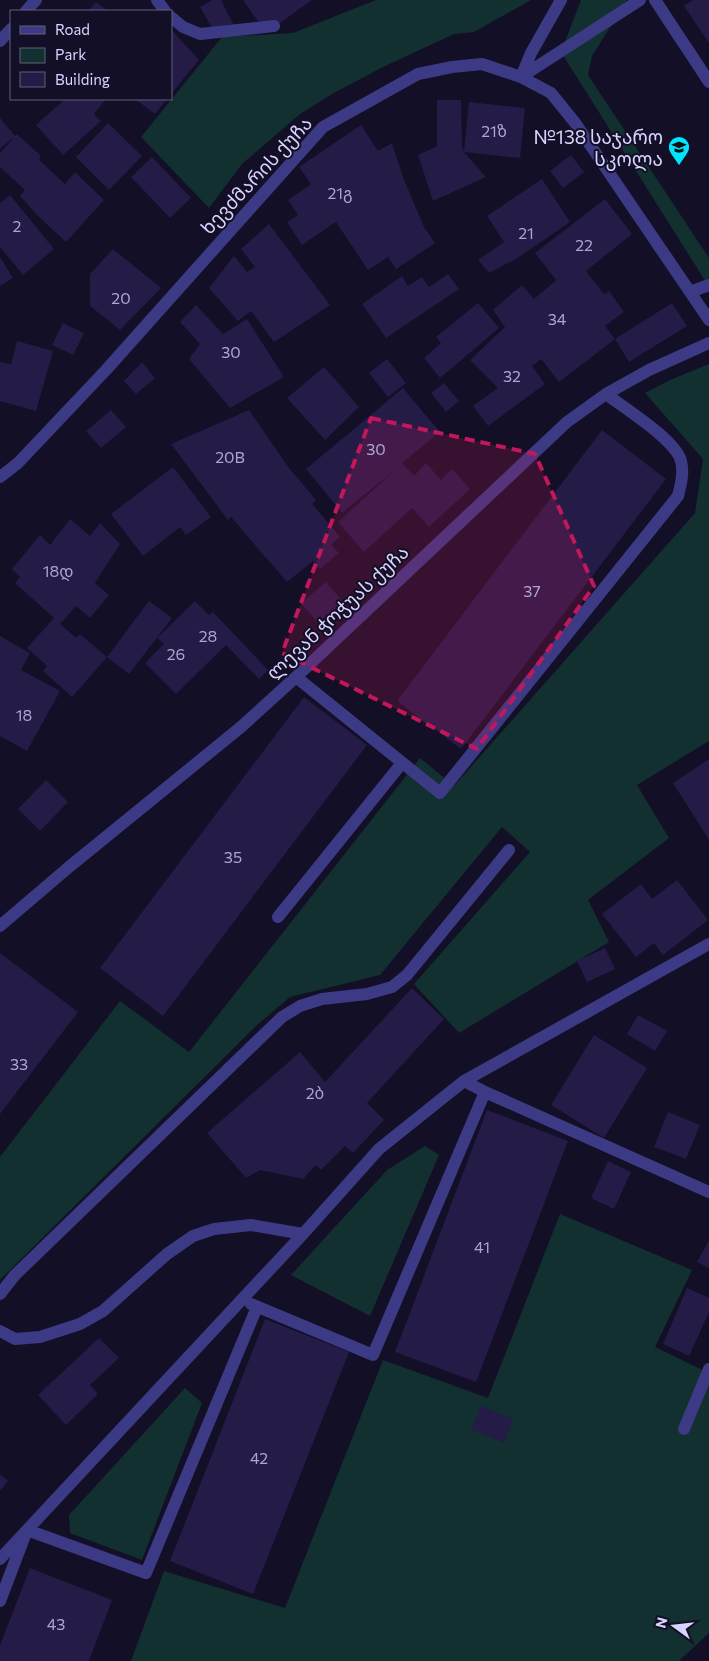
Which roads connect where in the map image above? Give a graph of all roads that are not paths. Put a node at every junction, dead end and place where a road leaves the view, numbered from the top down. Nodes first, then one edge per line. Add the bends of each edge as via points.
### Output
1 (36, 0) edge
2 (562, 0) edge
3 (640, 0) edge
4 (655, 0) edge
5 (27, 10) edge
6 (172, 18) edge
7 (274, 26) dead end
8 (10, 30) edge
9 (0, 42) edge
10 (522, 78) junction
11 (709, 82) edge
12 (709, 285) edge
13 (690, 292) junction
14 (709, 320) edge
15 (709, 343) edge
16 (606, 394) junction
17 (0, 477) edge
18 (296, 677) junction
19 (402, 763) junction
20 (509, 850) dead end
21 (278, 917) dead end
22 (0, 926) edge
23 (709, 944) edge
24 (464, 1081) junction
25 (485, 1092) junction
26 (709, 1192) edge
27 (303, 1234) junction
28 (0, 1294) edge
29 (241, 1301) junction
30 (257, 1307) junction
31 (0, 1330) edge
32 (709, 1369) edge
33 (684, 1429) dead end
34 (27, 1530) junction
35 (0, 1559) edge
36 (0, 1601) edge

1 - 5 street
2 - 10 street via 531,53
3 - 10 street
4 - 11 street
6 - 7 street via 200,34
8 - 9 street
10 - 13 street, ხევძმარის ქუჩა via 551,92
10 - 17 street, ხევძმარის ქუჩა via 482,64 418,74 323,127 106,370 18,463
12 - 13 street
13 - 14 street, ხევძმარის ქუჩა
15 - 16 street, ლევან ჭოჭუას ქუჩა
16 - 18 street, ლევან ჭოჭუას ქუჩა via 567,422
16 - 19 street via 672,447 681,460 683,480 678,496 440,793
18 - 19 street
18 - 22 street, ლევან ჭოჭუას ქუჩა via 241,727
19 - 21 street
20 - 28 street via 407,975 392,987 367,994 322,999 300,1006 282,1017 15,1275
23 - 24 street
24 - 25 street
24 - 27 street via 379,1149
25 - 26 street
25 - 30 street via 373,1355
27 - 29 street
27 - 31 street via 251,1225 214,1229 193,1236 167,1254 103,1311 80,1324 40,1337 15,1339
29 - 30 street
29 - 34 street
30 - 34 street via 146,1573
32 - 33 street
34 - 35 street
34 - 36 street

